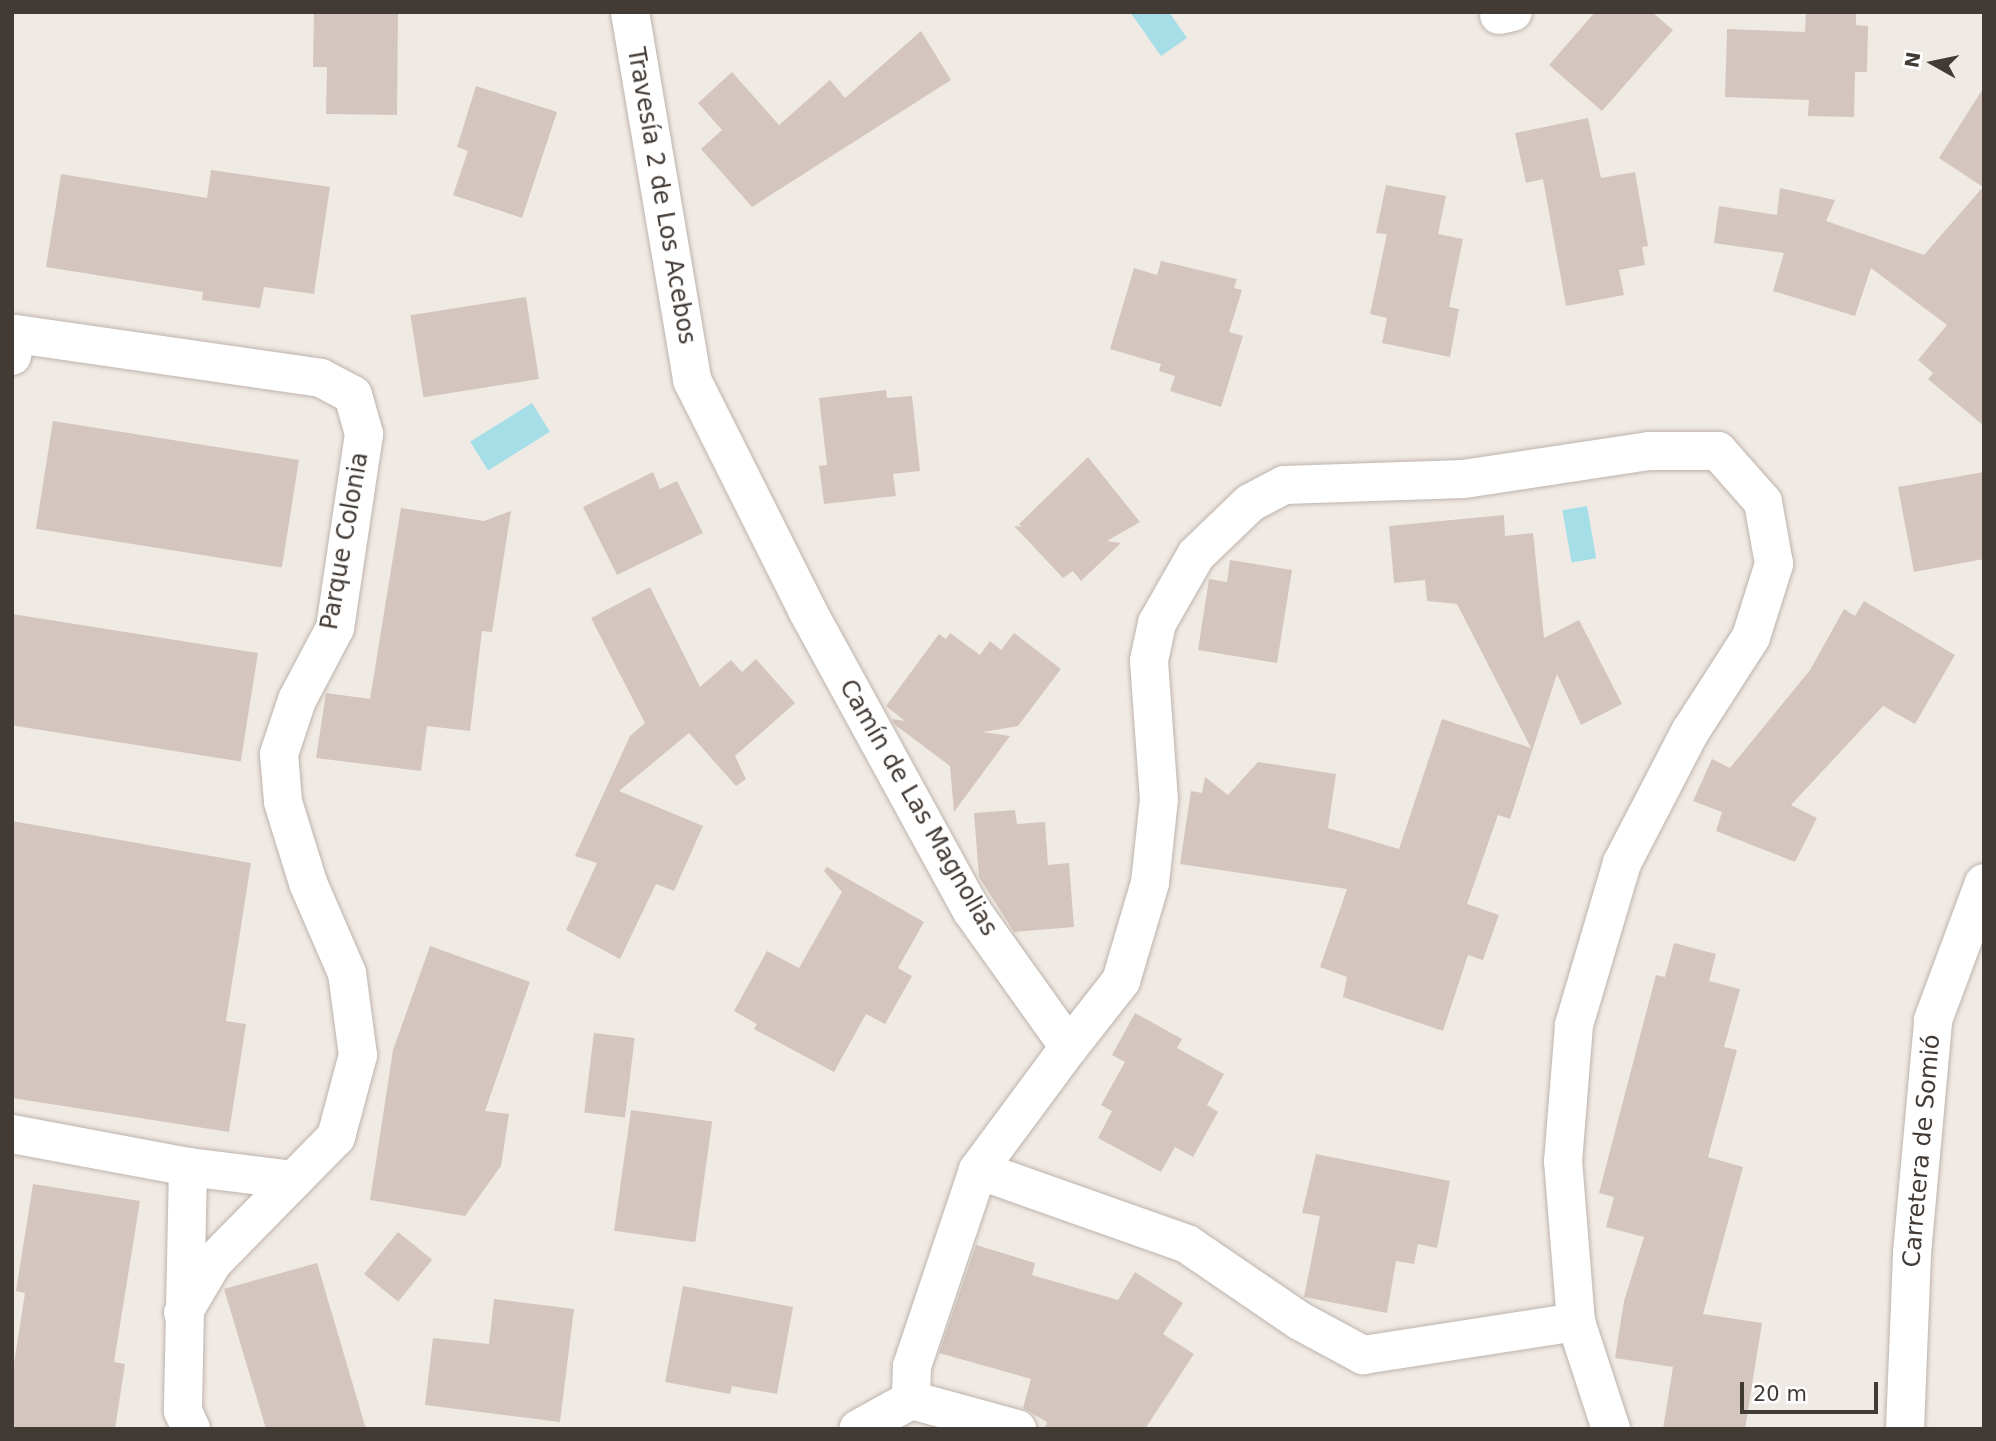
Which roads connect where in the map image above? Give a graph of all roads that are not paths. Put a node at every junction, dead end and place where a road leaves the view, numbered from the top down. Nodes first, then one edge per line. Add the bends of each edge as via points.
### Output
1 (630, 12) edge
2 (12, 356) edge
3 (692, 380) joint
4 (1984, 883) edge
5 (1069, 1047) junction
6 (12, 1134) edge
7 (188, 1167) junction
8 (978, 1170) junction
9 (293, 1180) junction
10 (183, 1313) junction
11 (1576, 1322) junction
12 (911, 1400) junction
13 (191, 1429) edge
14 (858, 1429) edge
15 (1017, 1429) edge
16 (1611, 1429) edge
17 (1905, 1429) edge

1 - 3 street, Travesía 2 de Los Acebos
2 - 9 street, Parque Colonia via 16,334 321,378 353,395 364,434 335,628 297,700 279,754 283,802 308,883 348,973 358,1055 336,1137
3 - 5 street, Camín de Las Magnolias via 807,610 972,911
4 - 17 street, Carretera de Somió via 1933,1020 1912,1252
5 - 8 street
5 - 11 street via 1121,981 1150,883 1159,799 1149,660 1173,587 1216,532 1250,503 1284,485 1463,480 1649,451 1718,451 1763,502 1774,564 1751,638 1690,732 1622,863 1574,1025 1563,1162
6 - 7 street
7 - 9 street
7 - 10 street, Parque Colonia
8 - 11 street via 1187,1244 1300,1321 1363,1355
8 - 12 street via 912,1366
9 - 10 street, Parque Colonia via 212,1262
10 - 13 street, Parque Colonia via 183,1411
11 - 16 street
12 - 14 street
12 - 15 street

